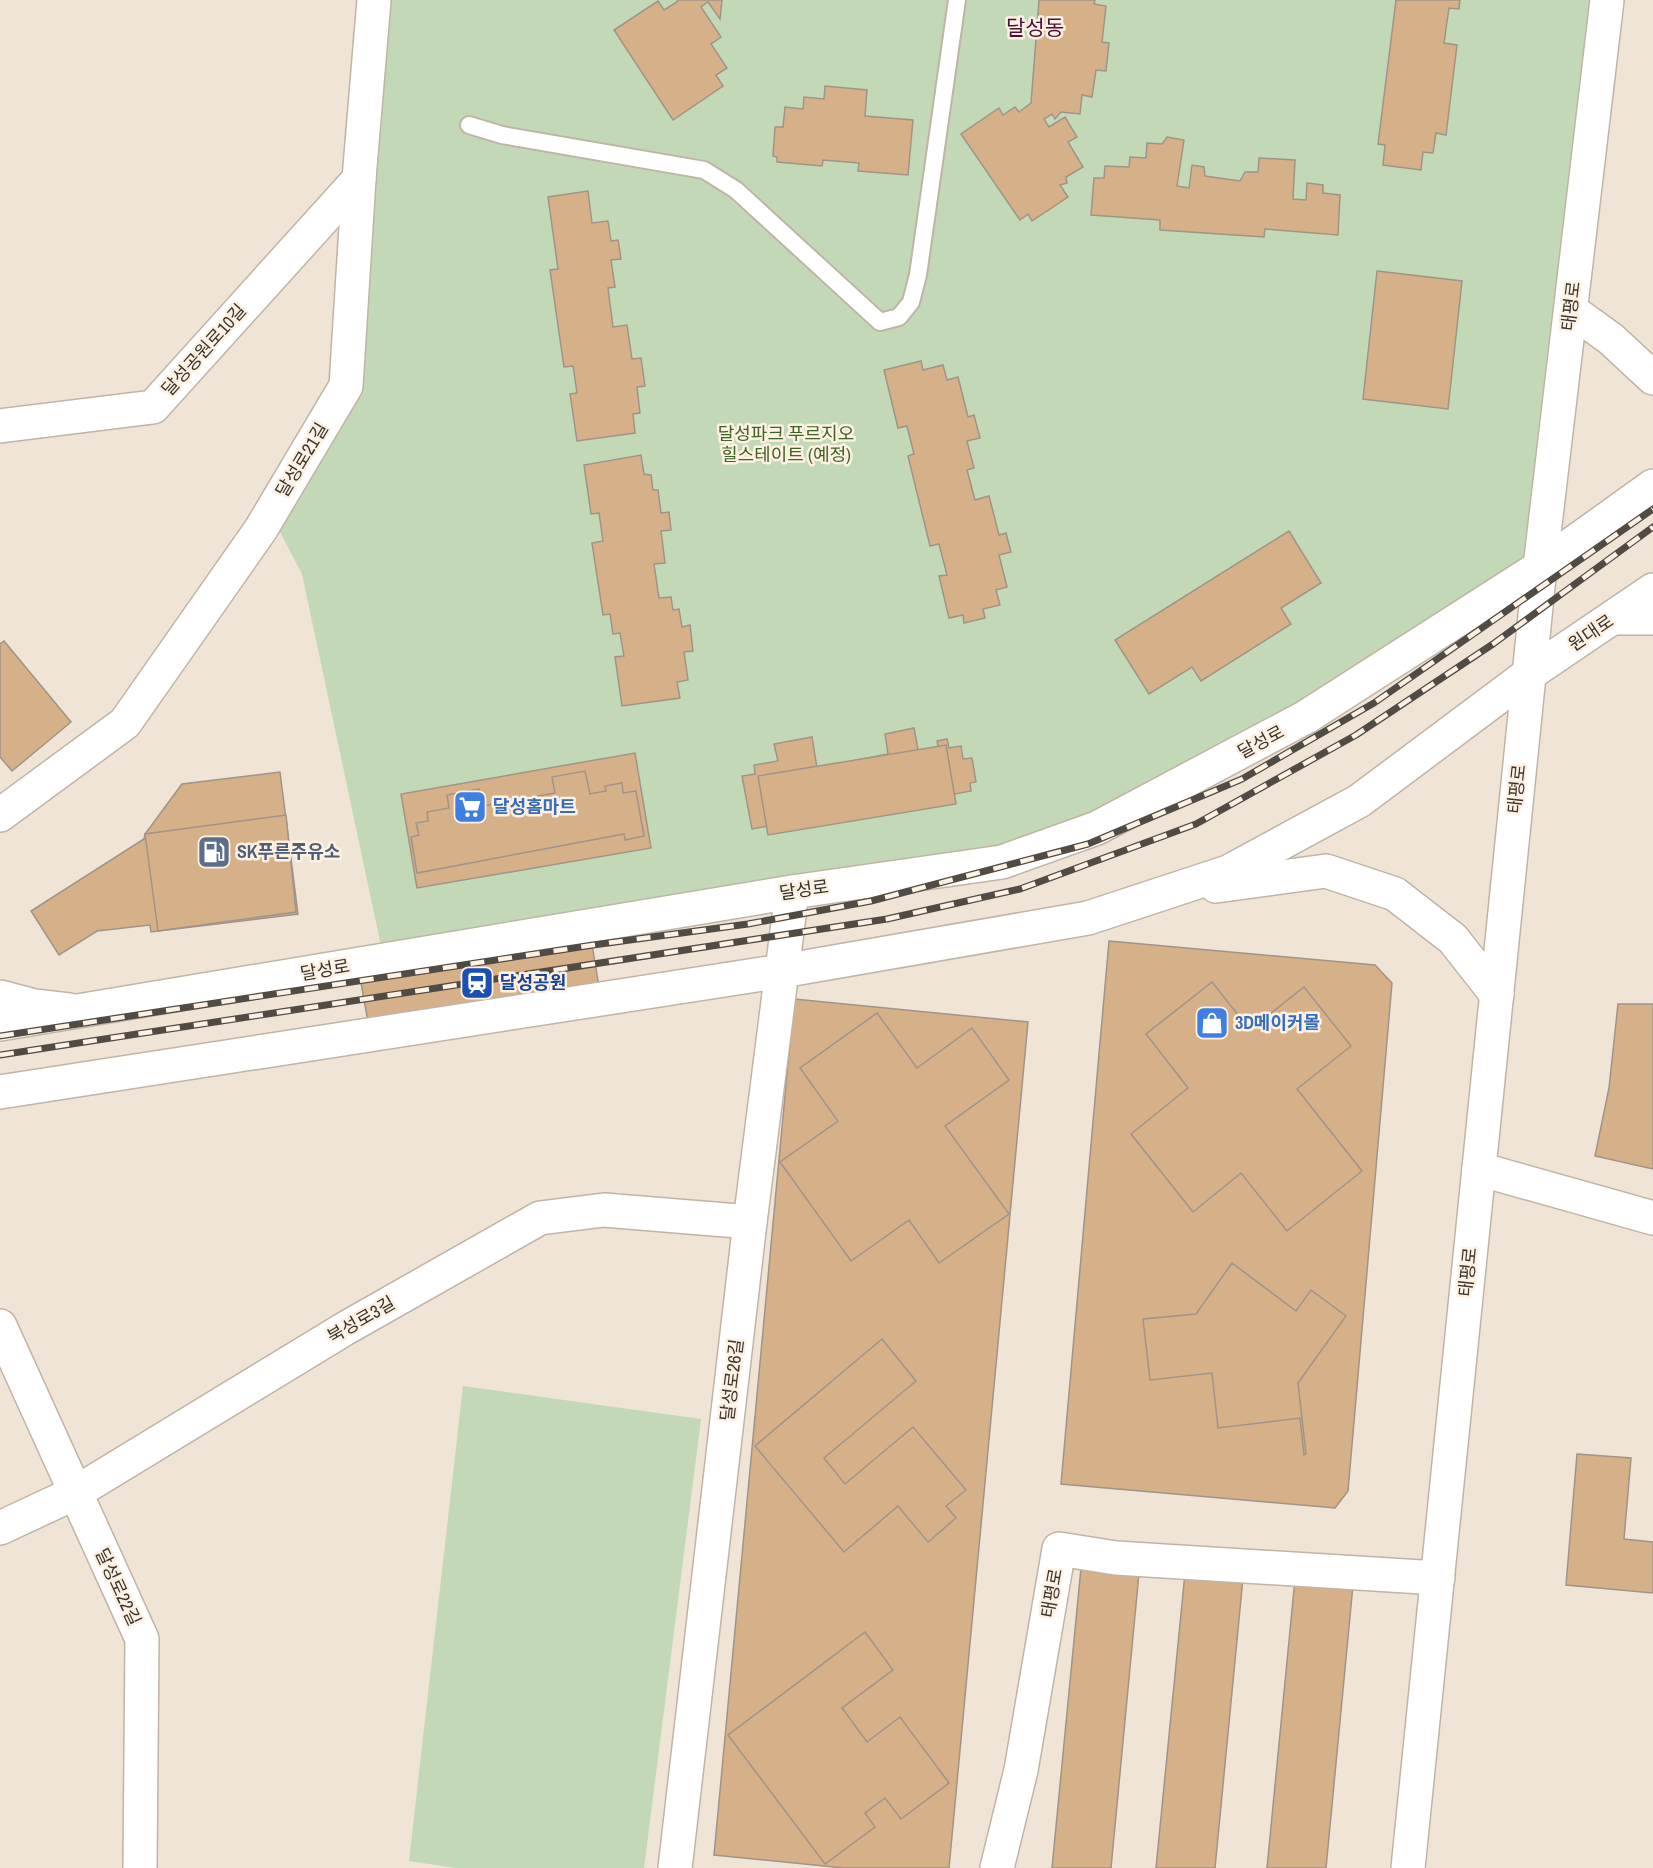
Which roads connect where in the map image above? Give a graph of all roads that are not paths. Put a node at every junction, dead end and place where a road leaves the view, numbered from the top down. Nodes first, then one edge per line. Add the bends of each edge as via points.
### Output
1 (374, 0) edge
2 (957, 0) edge
3 (1607, 0) edge
4 (468, 125) dead end
5 (359, 179) junction
6 (1571, 310) junction
7 (1653, 378) edge
8 (0, 426) edge
9 (1653, 486) edge
10 (1540, 567) junction
11 (1653, 590) edge
12 (1615, 618) junction
13 (1653, 618) edge
14 (1529, 674) junction
15 (0, 815) edge
16 (792, 892) junction
17 (1167, 892) junction
18 (782, 971) junction
19 (1497, 995) junction
20 (0, 997) edge
21 (80, 1011) junction
22 (0, 1024) edge
23 (0, 1092) edge
24 (1479, 1169) junction
25 (1653, 1218) edge
26 (750, 1222) junction
27 (0, 1326) edge
28 (75, 1493) junction
29 (0, 1528) edge
30 (1438, 1578) junction
31 (140, 1868) edge
32 (675, 1868) edge
33 (997, 1868) edge
34 (1408, 1868) edge

1 - 5 main road, 달성로21길
2 - 4 lane via 918,275 911,302 900,317 880,322 736,190 704,170 502,135
3 - 6 main road, 태평로
5 - 8 main road, 달성공원로10길 via 153,407
5 - 15 main road, 달성로21길 via 346,386 261,529 125,723
6 - 7 main road via 1611,339
6 - 10 main road, 태평로
9 - 10 main road
10 - 14 main road, 태평로
10 - 16 main road, 달성로 via 1306,717 1097,828 1002,862
11 - 12 main road, 원대로
12 - 13 main road
12 - 14 main road, 원대로
14 - 17 main road, 원대로 via 1359,801 1228,872
14 - 19 main road, 태평로
16 - 18 main road, 달성로26길
16 - 21 main road, 달성로
17 - 18 main road via 1088,918
17 - 19 main road via 1326,871 1395,894 1453,939
18 - 23 main road
18 - 26 main road, 달성로26길
19 - 24 main road, 태평로
20 - 21 main road via 34,1006
21 - 22 main road, 달성로
24 - 25 main road
24 - 30 main road, 태평로
26 - 28 main road, 북성로3길 via 604,1210 540,1218 346,1328
26 - 32 main road, 달성로26길
27 - 28 main road, 달성로22길
28 - 29 main road, 북성로3길
28 - 31 main road, 달성로22길 via 142,1639
30 - 33 main road, 태평로 via 1116,1558 1059,1550 1021,1770
30 - 34 main road, 태평로

